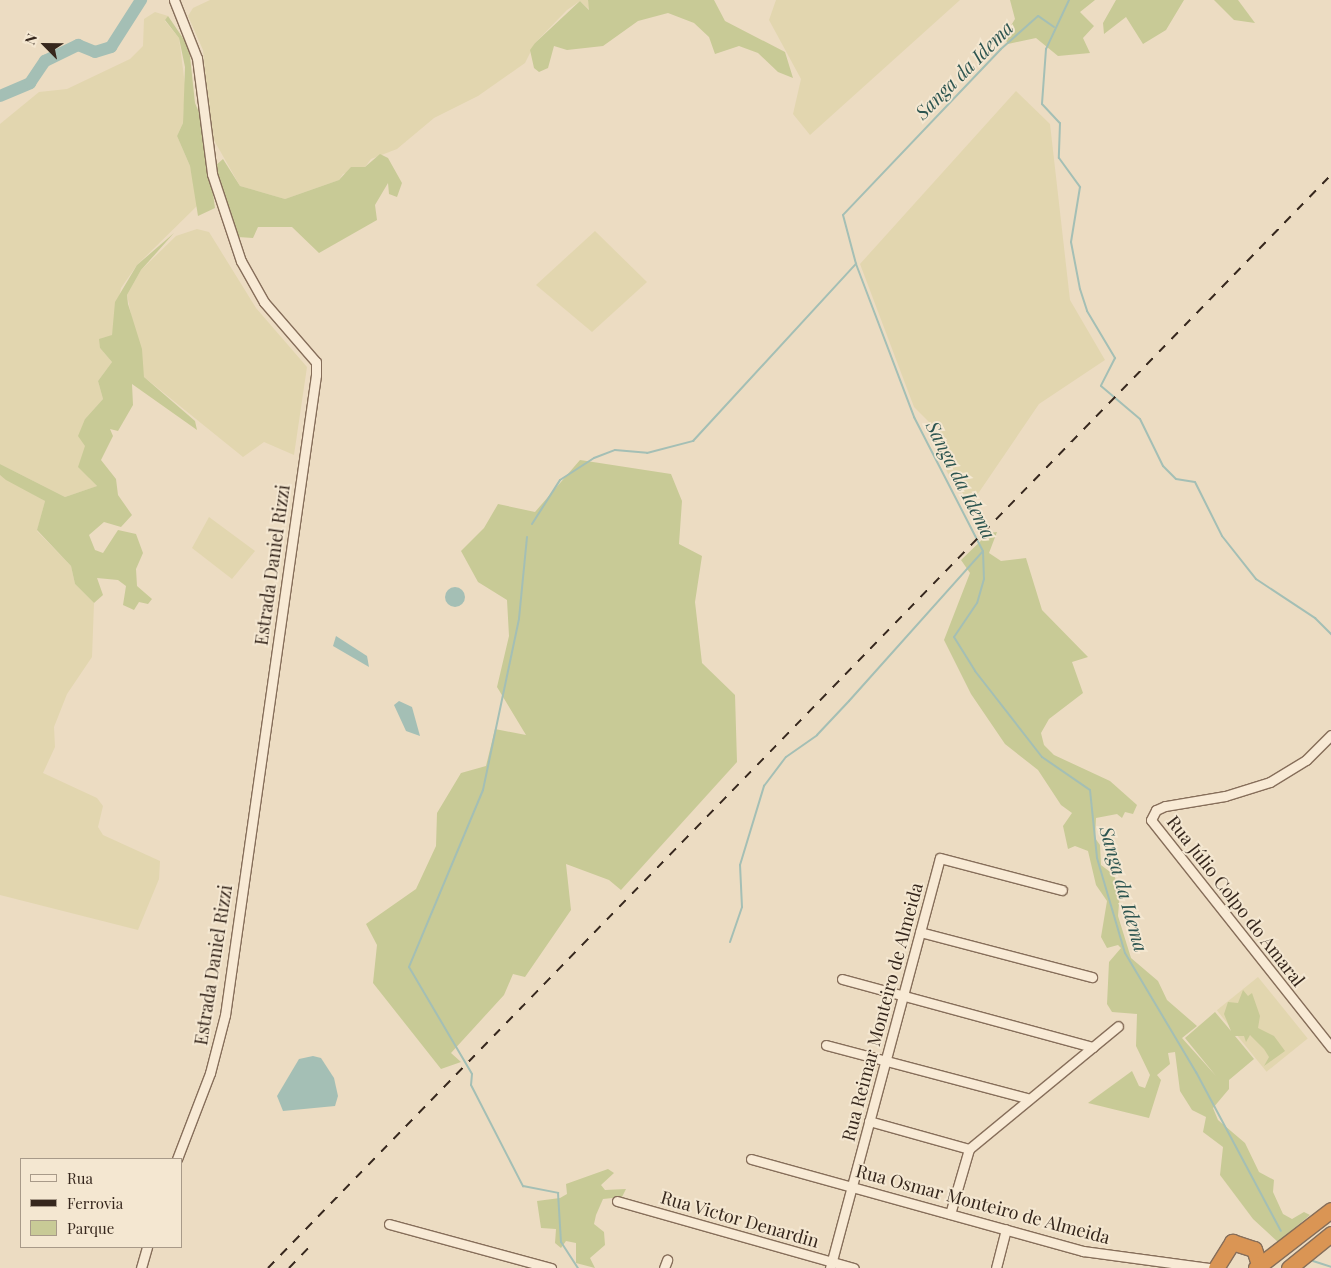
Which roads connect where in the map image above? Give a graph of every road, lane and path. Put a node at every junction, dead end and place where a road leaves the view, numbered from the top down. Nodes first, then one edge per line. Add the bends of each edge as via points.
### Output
1 (174, 0) edge
2 (1331, 735) edge
3 (1062, 890) dead end
4 (920, 932) junction
5 (1092, 977) dead end
6 (842, 980) dead end
7 (903, 995) junction
8 (1118, 1026) dead end
9 (826, 1045) dead end
10 (1093, 1047) junction
11 (1331, 1047) edge
12 (885, 1061) junction
13 (1027, 1098) junction
14 (869, 1121) junction
15 (969, 1149) junction
16 (177, 1158) edge
17 (751, 1159) dead end
18 (851, 1187) junction
19 (617, 1201) dead end
20 (1331, 1210) edge
21 (950, 1214) junction
22 (389, 1224) dead end
23 (1006, 1230) junction
24 (1331, 1234) edge
25 (147, 1248) edge
26 (831, 1265) edge
27 (1259, 1267) edge
28 (141, 1268) edge
29 (551, 1268) edge
30 (854, 1268) edge
31 (996, 1268) edge
32 (1209, 1268) edge
33 (1216, 1268) edge
34 (1289, 1268) edge

1 - 16 street, Estrada Daniel Rizzi via 197,58 212,174 241,261 264,302 316,362 225,1015 210,1073
2 - 11 street, Rua Júlio Colpo do Amaral via 1306,760 1270,782 1225,796 1165,806 1156,810 1151,820
3 - 4 street, Rua Reimar Monteiro de Almeida via 940,858
4 - 5 street
4 - 7 street, Rua Reimar Monteiro de Almeida
6 - 7 street
7 - 10 street
7 - 12 street, Rua Reimar Monteiro de Almeida
8 - 10 street
9 - 12 street
10 - 13 street
12 - 13 street
12 - 14 street, Rua Reimar Monteiro de Almeida
13 - 15 street
14 - 15 street
14 - 18 street, Rua Reimar Monteiro de Almeida
15 - 21 street
17 - 18 street, Rua Osmar Monteiro de Almeida
18 - 21 street, Rua Osmar Monteiro de Almeida
18 - 26 street, Rua Reimar Monteiro de Almeida
19 - 26 street, Rua Victor Denardin
20 - 27 highway
21 - 23 street, Rua Osmar Monteiro de Almeida
22 - 29 street
23 - 31 street
23 - 32 street, Rua Osmar Monteiro de Almeida via 1083,1251
24 - 34 highway
25 - 28 street
26 - 30 street, Rua Victor Denardin
27 - 33 highway via 1254,1249 1232,1242

